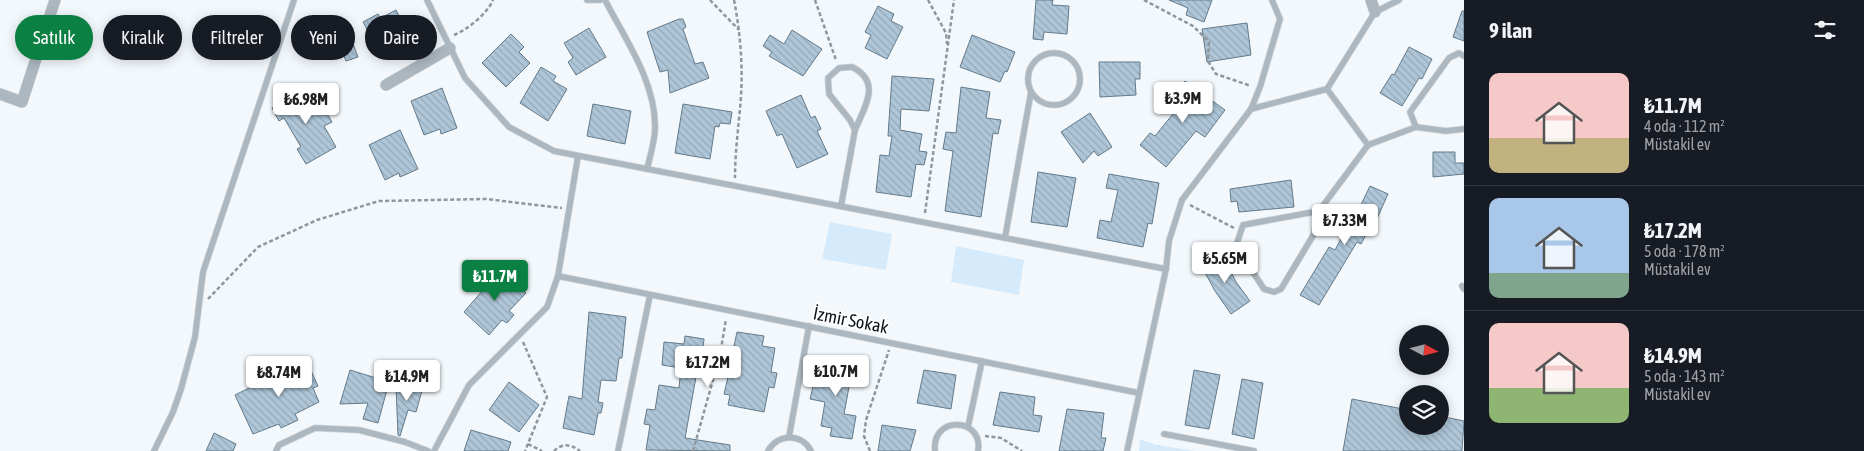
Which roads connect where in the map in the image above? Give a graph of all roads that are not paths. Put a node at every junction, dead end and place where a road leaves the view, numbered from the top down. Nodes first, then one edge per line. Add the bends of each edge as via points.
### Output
1 (55, 0) edge
2 (294, 0) edge
3 (428, 0) edge
4 (587, 0) edge
5 (600, 0) edge
6 (605, 0) edge
7 (1272, 0) edge
8 (1371, 0) edge
9 (1399, 0) edge
10 (1375, 12) junction
11 (448, 43) junction
12 (1464, 56) edge
13 (386, 84) dead end
14 (1327, 89) junction
15 (1031, 92) junction
16 (0, 94) edge
17 (1251, 109) junction
18 (1416, 127) junction
19 (1464, 128) edge
20 (855, 130) junction
21 (1368, 145) junction
22 (578, 156) junction
23 (647, 169) junction
24 (841, 206) junction
25 (1319, 211) junction
26 (1005, 238) junction
27 (1166, 269) junction
28 (558, 276) junction
29 (650, 295) junction
30 (808, 326) junction
31 (982, 361) junction
32 (1139, 393) junction
33 (968, 427) junction
34 (1164, 434) dead end
35 (789, 437) junction
36 (154, 451) edge
37 (276, 451) edge
38 (428, 451) edge
39 (434, 451) edge
40 (618, 451) edge
41 (768, 451) edge
42 (811, 451) edge
43 (935, 451) edge
44 (978, 451) edge
45 (1127, 451) edge
46 (1254, 451) edge

1 - 16 street via 22,102
2 - 36 lane via 203,272 195,337 181,389
3 - 11 lane
4 - 5 lane
6 - 23 lane via 649,87 654,106 655,129
7 - 17 lane via 1280,19
8 - 10 street
9 - 10 lane
10 - 14 lane
11 - 13 street
11 - 22 lane via 465,78 509,127 554,152
12 - 18 lane via 1459,53 1449,58 1410,112
14 - 17 lane
14 - 21 lane
15 - 15 lane via 1041,102 1050,105 1068,101 1079,87 1079,71 1075,63 1060,53 1051,52 1036,59 1028,75
15 - 26 lane
17 - 27 lane via 1182,200 1169,241
18 - 19 lane via 1446,131
18 - 21 lane
20 - 20 lane via 869,92 868,79 852,67 839,68 828,78 828,94
20 - 24 lane
21 - 25 lane
22 - 23 lane
22 - 28 lane
23 - 24 lane
24 - 26 lane
25 - 25 lane via 1314,234 1282,289 1274,292 1264,289 1236,246 1243,225
26 - 27 lane
27 - 32 lane
28 - 29 lane, İzmir Sokak
28 - 39 lane via 547,307 469,384
29 - 30 lane, İzmir Sokak
29 - 40 lane
30 - 31 lane, İzmir Sokak
30 - 35 lane
31 - 32 lane, İzmir Sokak
31 - 33 lane
32 - 45 lane
33 - 43 lane via 960,424 944,428 935,441
33 - 44 lane via 978,439
34 - 46 lane
35 - 41 lane via 777,441
35 - 42 lane via 804,442
37 - 38 lane via 279,445 314,428 359,430

